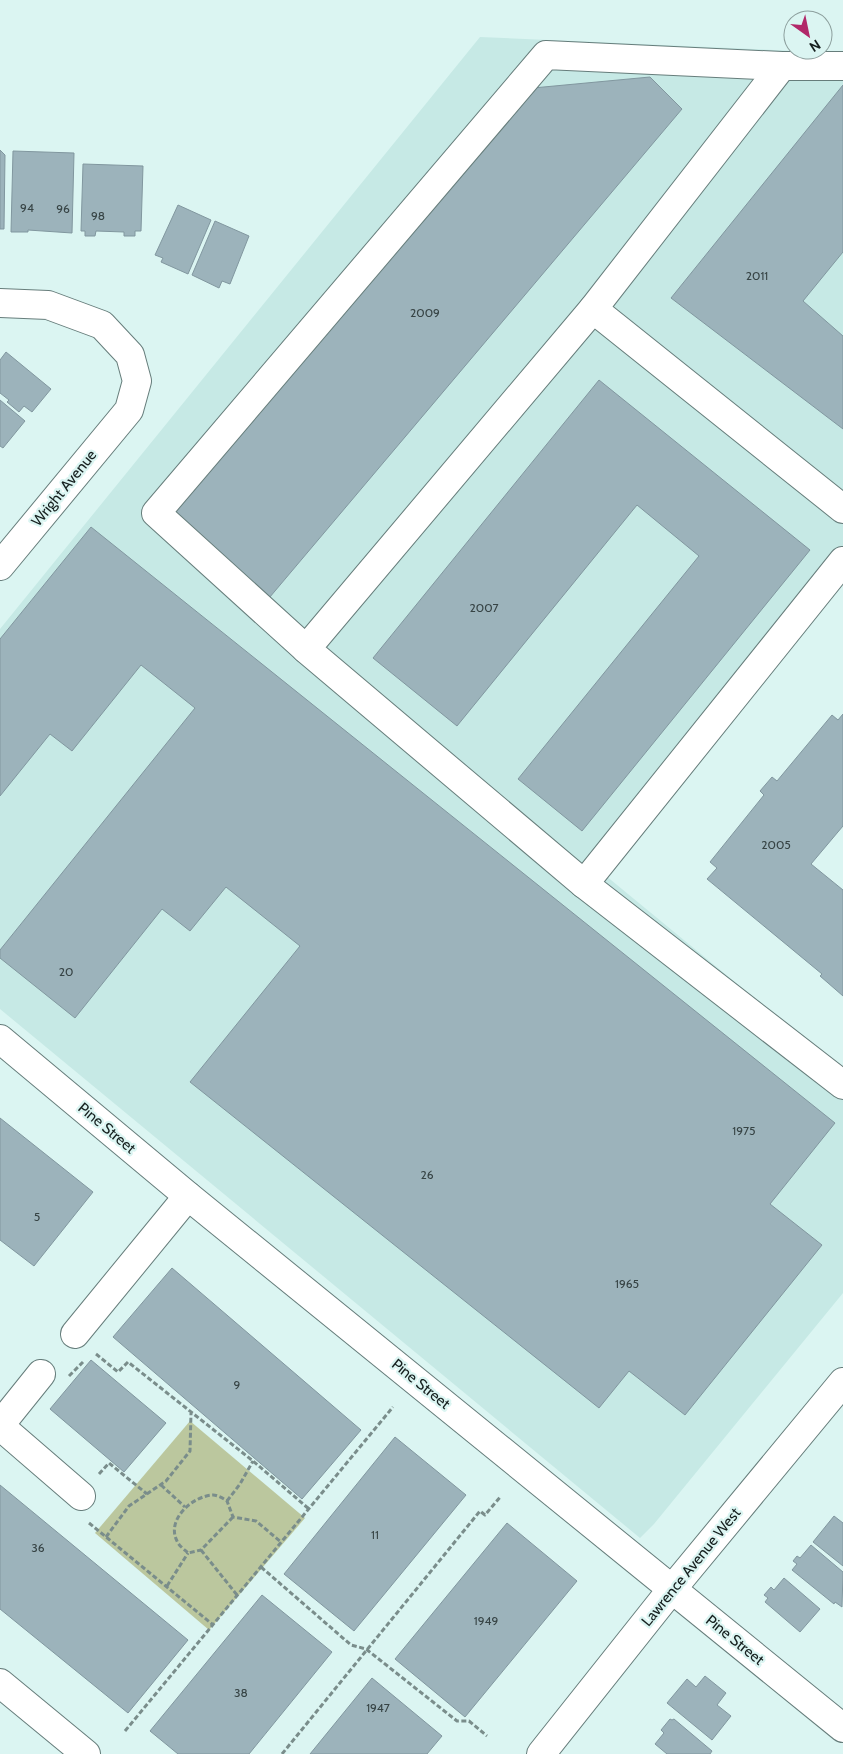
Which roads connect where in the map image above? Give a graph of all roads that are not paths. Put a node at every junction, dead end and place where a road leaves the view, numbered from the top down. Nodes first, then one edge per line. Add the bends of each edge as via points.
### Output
1 (782, 66) junction
2 (843, 66) edge
3 (0, 303) edge
4 (593, 309) junction
5 (843, 509) edge
6 (843, 561) edge
7 (0, 566) edge
8 (306, 649) junction
9 (584, 884) junction
10 (0, 1039) edge
11 (843, 1085) edge
12 (188, 1196) junction
13 (84, 1342) road end
14 (41, 1374) road end
15 (843, 1382) edge
16 (0, 1426) edge
17 (82, 1507) road end
18 (672, 1589) junction
19 (0, 1683) edge
20 (843, 1728) edge
21 (69, 1749) edge
22 (541, 1754) edge

1 - 2 street
1 - 4 street
1 - 8 street via 546,54 156,513
3 - 7 street, Wright Avenue via 48,305 102,325 130,355 137,381 129,410
4 - 5 street
4 - 8 street
6 - 9 street
8 - 9 street
9 - 11 street
10 - 12 street, Pine Street
12 - 13 street
12 - 18 street, Pine Street
14 - 16 street
15 - 18 street, Lawrence Avenue West
16 - 17 street
18 - 20 street, Pine Street
18 - 22 street, Lawrence Avenue West
19 - 21 street

